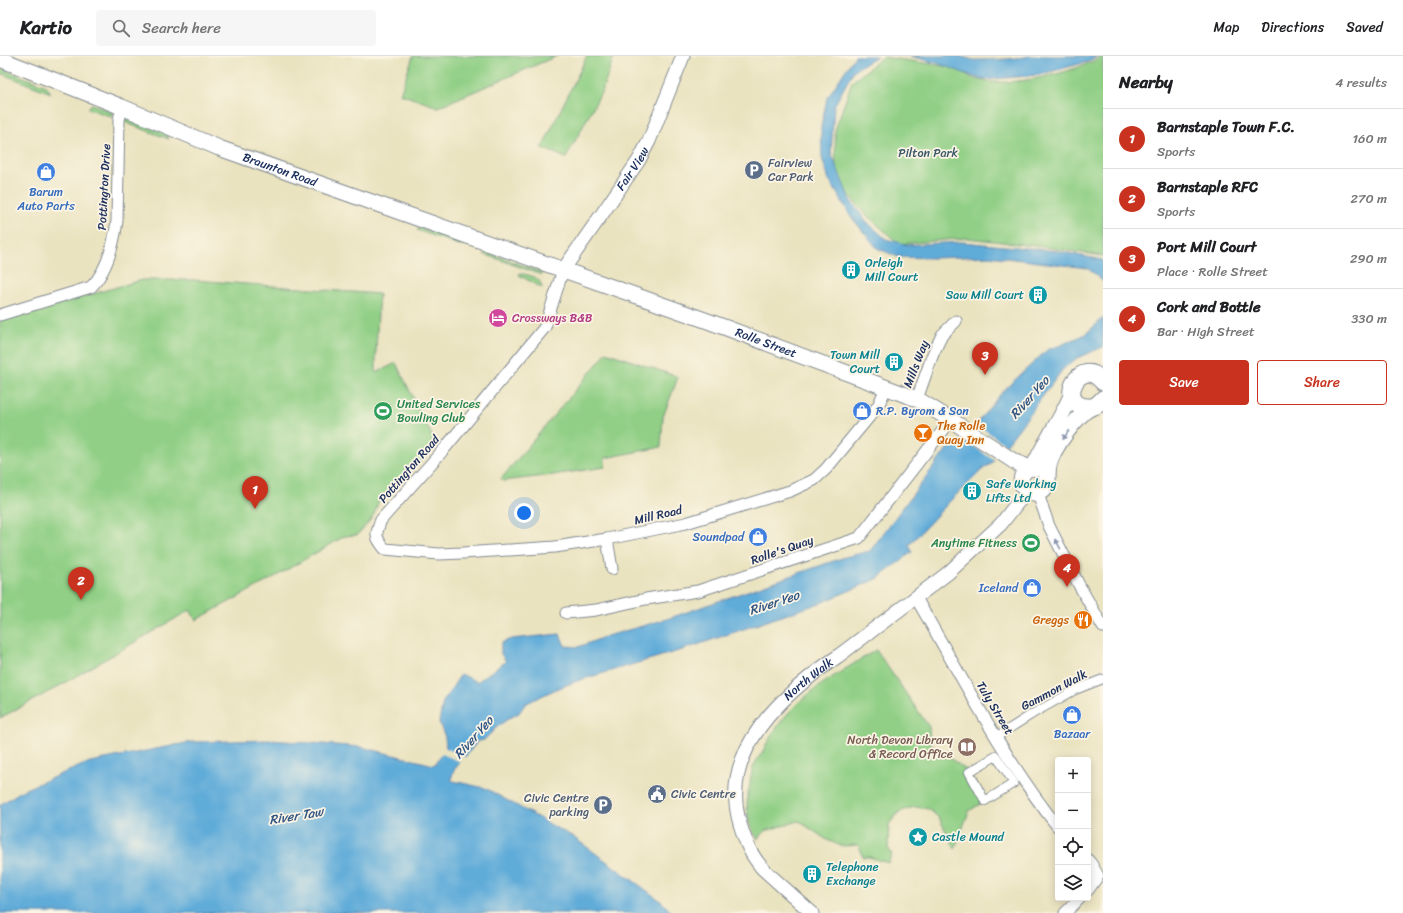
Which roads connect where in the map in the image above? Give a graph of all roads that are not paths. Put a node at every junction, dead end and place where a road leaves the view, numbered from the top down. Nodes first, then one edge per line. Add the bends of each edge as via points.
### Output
1 (683, 56) edge
2 (0, 59) edge
3 (122, 107) junction
4 (563, 270) junction
5 (0, 316) edge
6 (956, 322) dead end
7 (1098, 374) edge
8 (886, 388) junction
9 (1072, 393) junction
10 (916, 400) junction
11 (1098, 405) edge
12 (957, 424) junction
13 (1028, 471) junction
14 (1048, 481) junction
15 (1033, 493) junction
16 (607, 539) junction
17 (385, 549) joint
18 (612, 569) dead end
19 (916, 598) junction
20 (566, 613) dead end
21 (1103, 627) edge
22 (1103, 679) edge
23 (996, 737) junction
24 (984, 801) joint
25 (1055, 823) edge
26 (1091, 864) edge
27 (1101, 875) edge
28 (1091, 887) edge
29 (1077, 901) edge
30 (812, 913) edge
31 (1065, 913) edge

1 - 4 street, Fair View via 639,160
2 - 3 main road, Braunton Road
3 - 4 main road, Braunton Road via 219,148
3 - 5 street, Pottington Drive via 119,120 117,221 115,235 98,280 91,287
4 - 8 main road, Rolle Street
4 - 17 street, Pottington Road via 545,327 445,448 381,520 376,533
6 - 10 street, Mills Way via 944,333 939,342
7 - 9 main road via 1084,374 1076,379
8 - 10 main road, Rolle Street
8 - 16 street, Mill Road via 878,406 820,475 809,482 790,491 686,523
9 - 11 main road via 1078,403 1085,407
9 - 13 main road
10 - 12 main road, Rolle Street
11 -> 14 main road via 1085,411 1063,438 1050,464
12 - 13 main road, Rolle Street
12 - 20 street, Rolle's Quay via 859,538 698,591
13 - 14 main road via 1041,469
13 - 15 main road via 1023,488
14 - 15 main road via 1045,489
15 - 19 street, North Walk via 1018,502 1002,524
21 -> 15 street
16 - 17 street, Mill Road via 462,553 439,554
16 - 18 street
19 - 23 street, Tuly Street
19 - 30 street, North Walk via 789,694 756,731 739,767 735,797 746,844 763,869
22 - 23 street, Gammon Walk via 1075,690
23 - 25 street, Tuly Street
24 - 24 street via 1014,783 996,756 969,772
26 - 27 street
27 - 28 street
29 - 31 street

